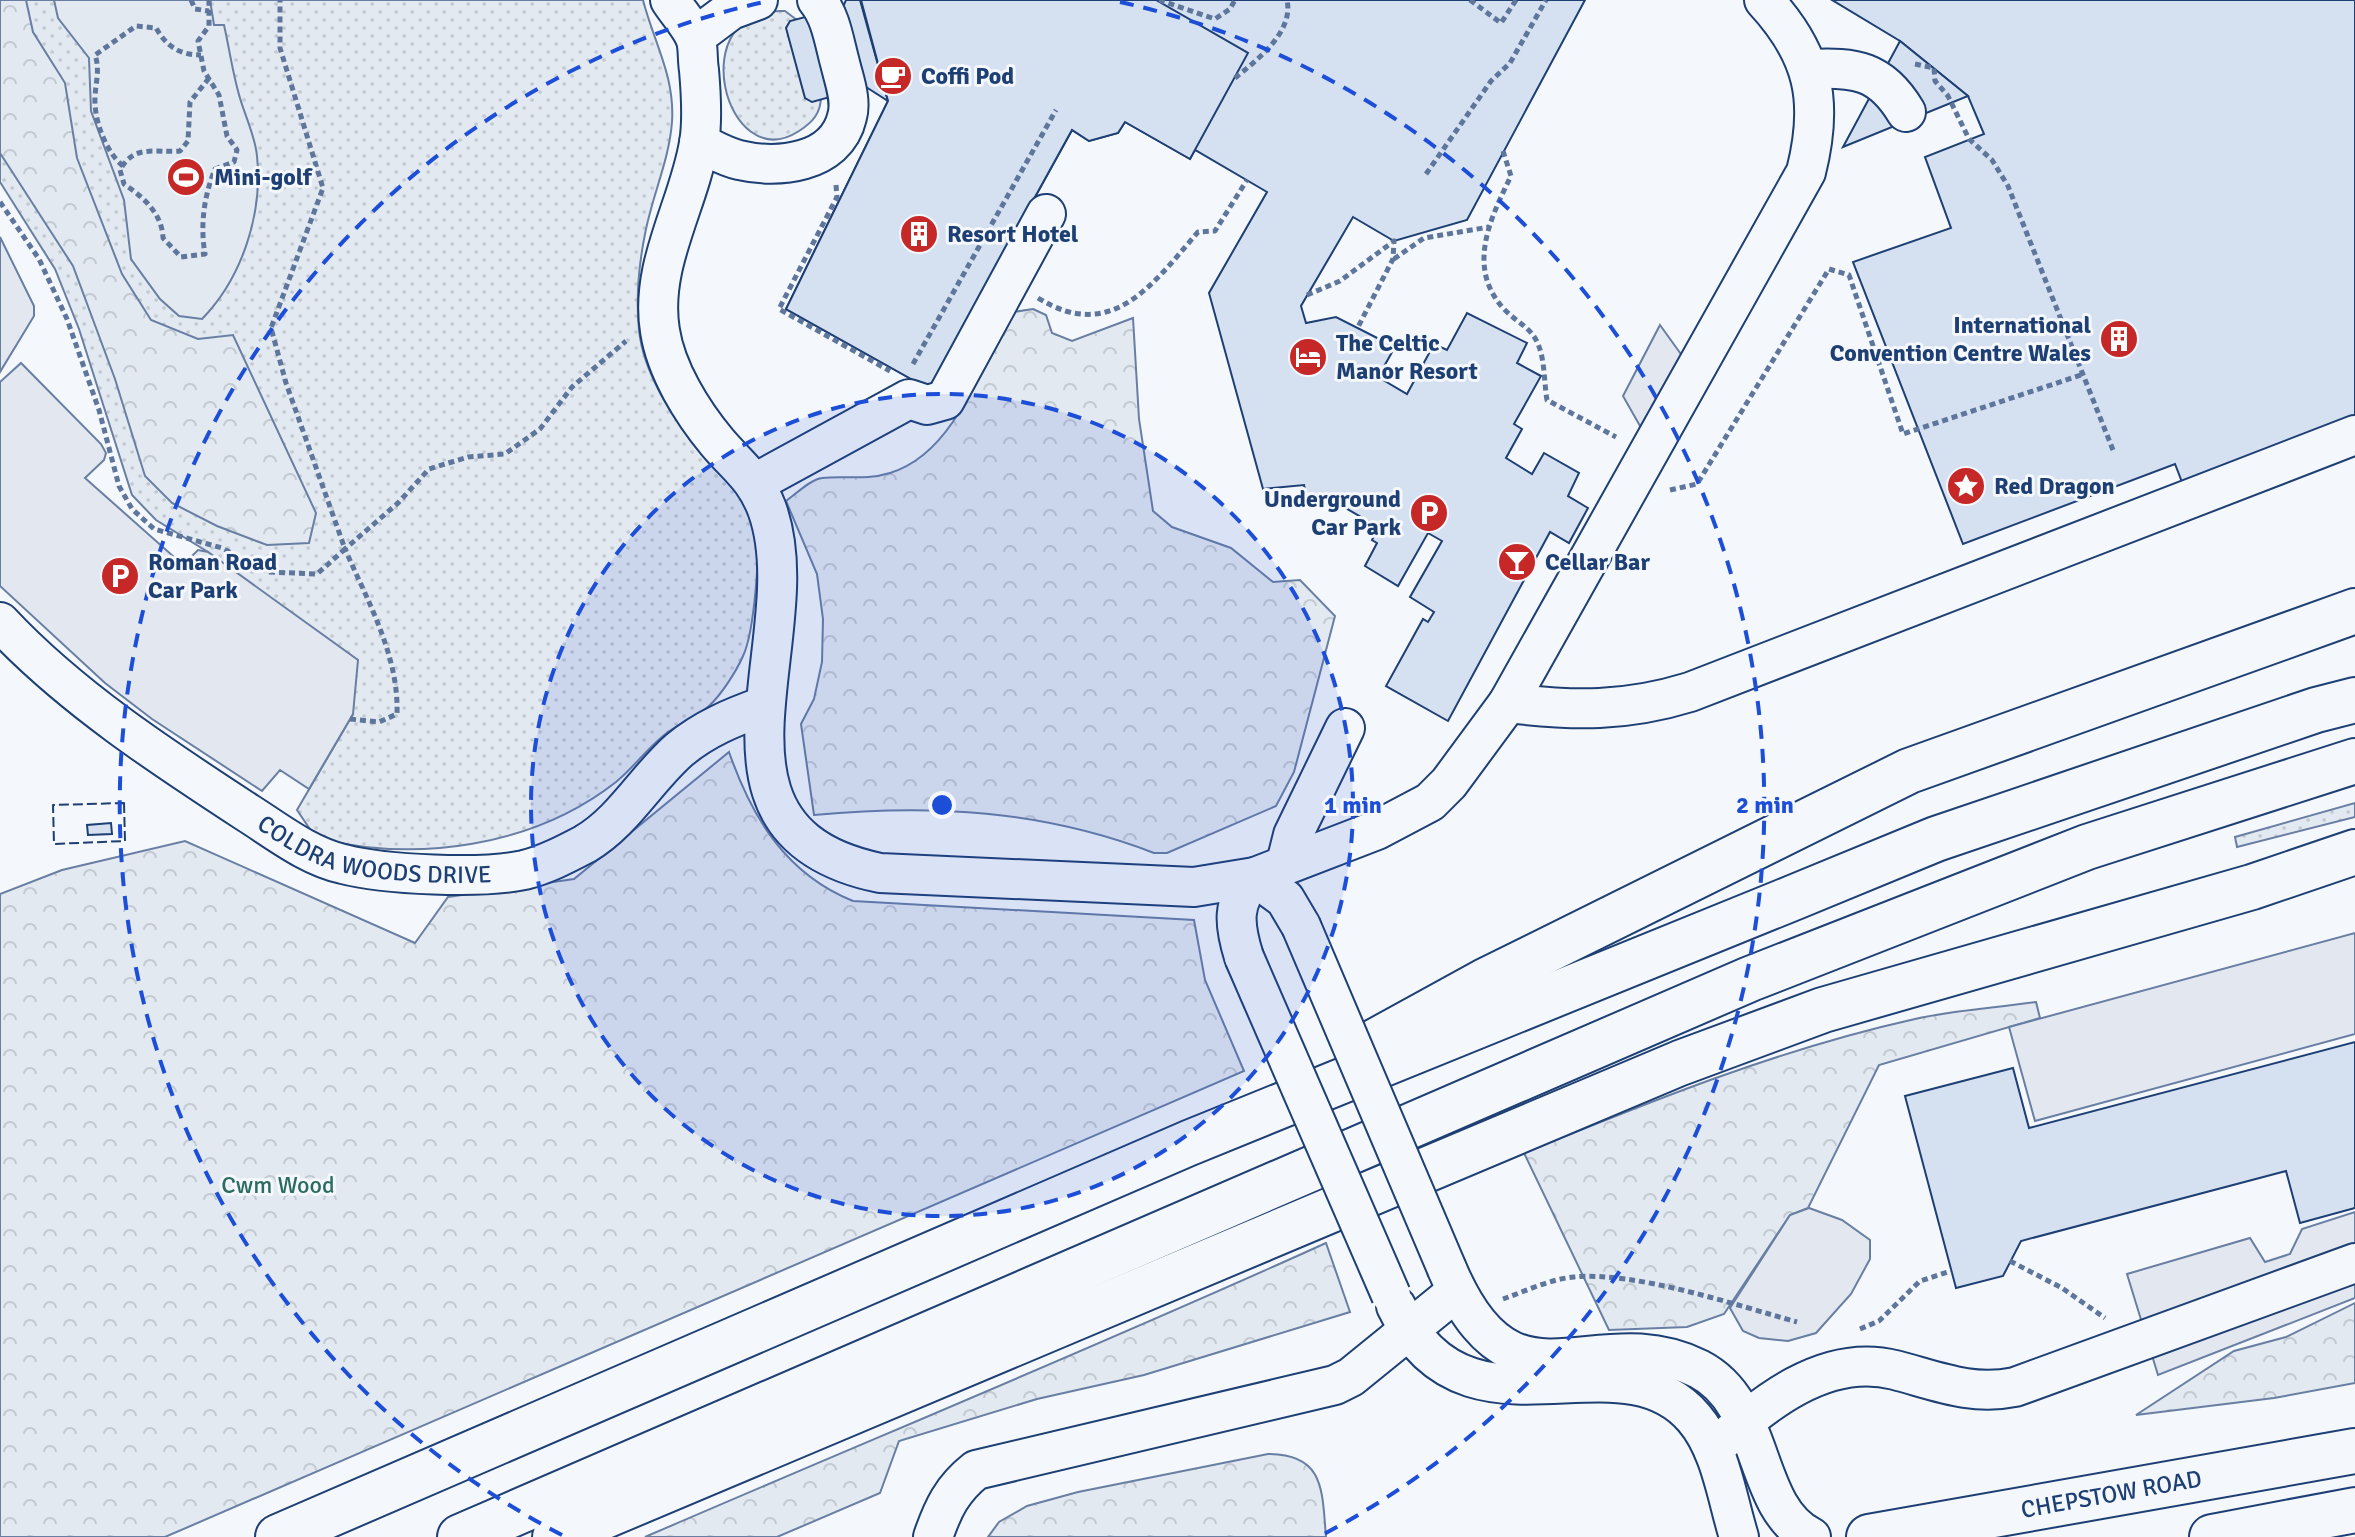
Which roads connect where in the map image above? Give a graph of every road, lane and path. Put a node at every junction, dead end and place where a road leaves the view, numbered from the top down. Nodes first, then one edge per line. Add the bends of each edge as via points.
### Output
1 (191, 0) edge
2 (209, 0) edge
3 (280, 0) edge
4 (670, 0) edge
5 (758, 0) edge
6 (817, 0) edge
7 (1159, 0) edge
8 (1235, 0) edge
9 (1287, 0) edge
10 (1470, 0) edge
11 (1516, 0) edge
12 (1546, 0) edge
13 (1764, 0) edge
14 (209, 11) junction
15 (695, 37) junction
16 (201, 55) junction
17 (1903, 57) dead end
18 (1810, 69) junction
19 (209, 78) junction
20 (1235, 78) dead end
21 (1056, 110) dead end
22 (1906, 112) dead end
23 (699, 143) junction
24 (1503, 151) dead end
25 (123, 166) junction
26 (1426, 174) dead end
27 (835, 176) dead end
28 (1247, 180) dead end
29 (0, 202) edge
30 (1046, 214) dead end
31 (1489, 227) junction
32 (1393, 259) junction
33 (1006, 285) junction
34 (1307, 295) dead end
35 (1358, 327) dead end
36 (660, 330) junction
37 (910, 370) dead end
38 (892, 372) dead end
39 (2084, 374) junction
40 (2355, 435) edge
41 (2113, 450) dead end
42 (1649, 454) junction
43 (757, 482) junction
44 (1622, 500) junction
45 (345, 549) junction
46 (2355, 611) edge
47 (0, 622) edge
48 (2355, 700) edge
49 (1508, 703) junction
50 (764, 706) junction
51 (350, 719) dead end
52 (2355, 761) edge
53 (2355, 841) edge
54 (2355, 852) edge
55 (1283, 865) junction
56 (1442, 1110) junction
57 (1189, 1143) junction
58 (2010, 1261) dead end
59 (2355, 1263) edge
60 (1951, 1271) dead end
61 (1459, 1293) junction
62 (1797, 1322) dead end
63 (1407, 1329) junction
64 (1847, 1334) dead end
65 (2137, 1344) junction
66 (1745, 1420) junction
67 (1713, 1449) junction
68 (2355, 1451) edge
69 (2355, 1510) edge
70 (278, 1537) edge
71 (460, 1537) edge
72 (555, 1537) edge
73 (933, 1537) edge
74 (1739, 1537) edge
75 (1811, 1537) edge
76 (1869, 1537) edge
77 (2212, 1537) edge

1 - 14 path via 195,9
2 - 14 path
3 - 45 path via 280,48 323,188 271,328
4 - 15 lane
5 - 15 lane via 731,10
6 - 23 lane via 826,11 847,92 847,118 832,146 801,162 762,164 736,160
7 - 8 path via 1215,19
9 - 20 path via 1289,11 1268,51
10 - 11 path via 1501,23
12 - 26 path via 1510,63 1491,81
13 - 18 lane via 1800,44
14 - 16 path via 209,26 198,41
15 - 23 lane
16 - 19 path
16 - 25 path via 183,55 156,28 136,26 95,55 100,69 95,107 107,147
17 - 39 path via 1934,68 1935,81 1969,139 1992,160 2008,186
18 - 22 lane via 1848,67 1871,76 1895,93
18 - 42 lane via 1815,121 1806,172
19 - 25 path via 190,102 188,141 180,151 136,152
19 - 25 path via 219,95 227,136 237,150 234,162 215,169 208,187 205,254 181,257 173,252 145,198 124,184
21 - 37 path
23 - 36 lane via 662,269
24 - 31 path via 1511,176
27 - 38 path via 837,197 779,309
28 - 33 path via 1215,231 1198,232 1162,275 1127,305 1082,317 1063,314
29 - 45 path via 39,259 67,319 119,486 132,509 154,529 222,548 268,572 317,574
30 - 33 lane
31 - 32 path via 1424,238
31 - 42 path via 1483,256 1489,290 1527,326 1539,346 1547,400
32 - 34 path via 1394,241 1340,281
32 - 35 path
33 - 43 lane via 945,400 927,405 909,399
36 - 43 lane via 684,396 718,443
36 - 45 path via 639,331 608,353 572,387 540,429 505,454 468,457 429,469
39 - 41 path
39 - 44 path via 1903,434 1849,275 1829,269 1697,484
40 - 49 lane via 1647,706 1604,710
42 - 44 lane
43 - 50 lane via 768,512 779,599
44 - 49 lane
45 - 51 path via 394,663 398,694 397,714 389,720
46 - 57 main road via 1909,771 1485,981
47 - 50 lane, COLDRA WOODS DRIVE via 30,654 198,780 309,852 344,865 383,870 488,874 525,870 557,858 613,821 697,736
48 - 57 main road via 1936,839
49 - 55 lane via 1430,802 1377,830
50 - 55 lane via 765,768 778,809 815,847 843,865 880,873 1194,887
52 - 56 main road via 2087,847 1750,979
53 - 56 main road via 2187,878 1932,953
54 - 72 main road via 2252,887 1823,1010 1680,1063
55 - 61 lane, bridge via 1285,899
55 - 63 lane, bridge via 1237,899 1244,957
56 - 71 main road
57 - 70 main road
58 - 65 path via 2095,1310
59 - 65 lane
60 - 64 path via 1920,1281 1879,1321
61 - 62 path via 1499,1300 1570,1277 1592,1276 1642,1282
61 - 63 lane
61 - 66 lane via 1507,1350 1554,1359 1642,1354 1687,1365 1724,1387
63 - 67 lane via 1432,1356 1469,1377 1514,1386 1620,1384 1666,1395 1694,1418
63 - 73 lane via 1335,1385 976,1470 945,1504
65 - 66 lane via 2000,1390 1963,1390 1896,1370 1855,1365 1797,1386
66 - 67 lane
66 - 75 lane via 1787,1520
67 - 74 lane
68 - 76 main road, CHEPSTOW ROAD
69 - 77 main road

